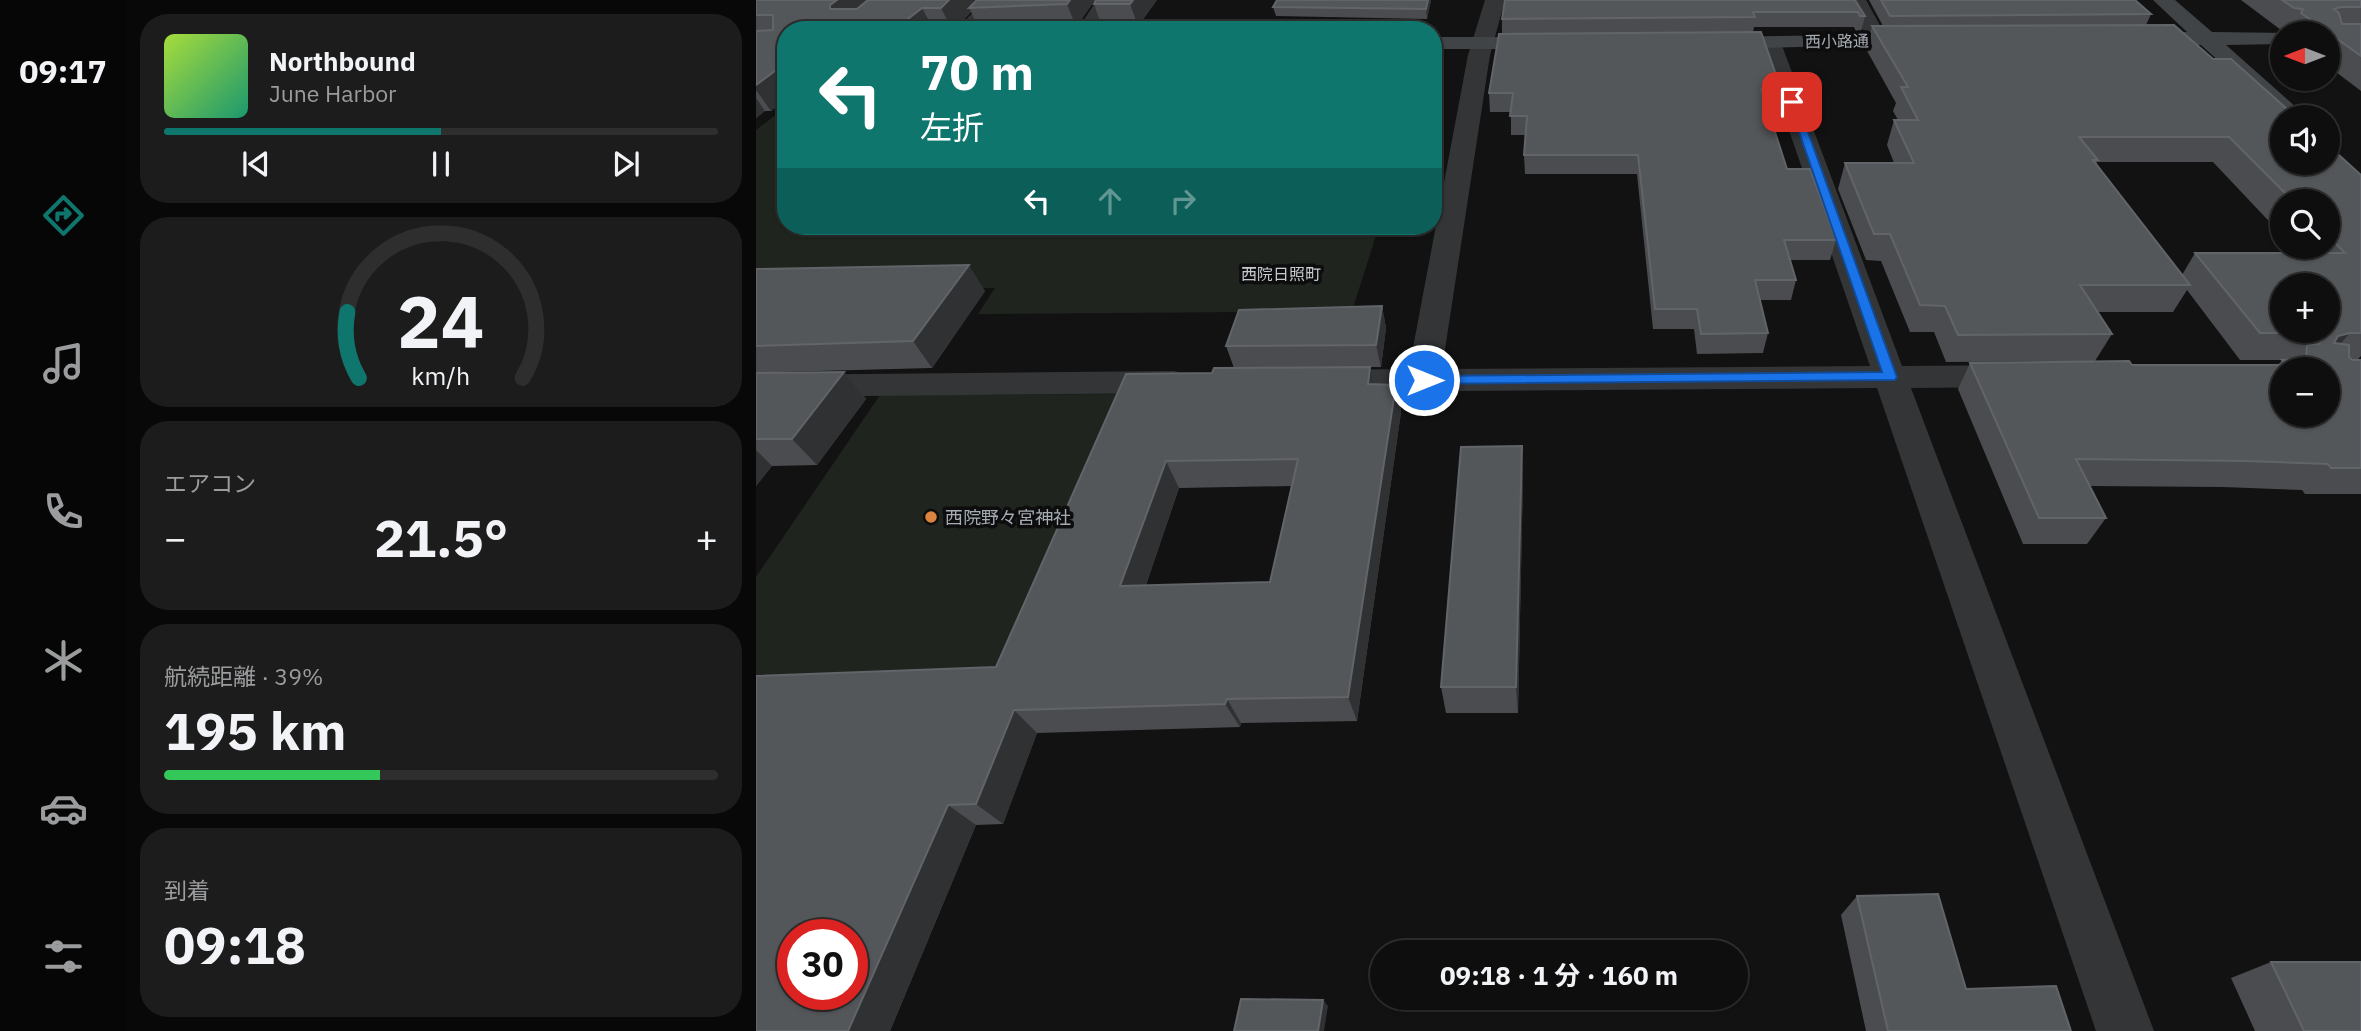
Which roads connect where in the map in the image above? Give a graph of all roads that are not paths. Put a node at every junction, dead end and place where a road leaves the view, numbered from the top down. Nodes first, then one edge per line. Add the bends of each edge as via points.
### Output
1 (997, 0) edge
2 (1107, 0) edge
3 (1495, 0) edge
4 (1856, 0) edge
5 (2163, 0) edge
6 (975, 21) edge
7 (1093, 21) edge
8 (2270, 38) edge
9 (2111, 39) edge
10 (2207, 39) junction
11 (1878, 40) junction
12 (1946, 40) edge
13 (1442, 43) edge
14 (1484, 43) junction
15 (1566, 43) edge
16 (1689, 43) edge
17 (1770, 43) junction
18 (2281, 105) edge
19 (2044, 375) edge
20 (1890, 377) junction
21 (1424, 380) junction
22 (1201, 382) edge
23 (1285, 382) edge
24 (756, 386) edge
25 (2125, 1031) edge

1 - 6 street
2 - 7 street
3 - 14 street
4 - 11 street
5 - 10 street
8 - 10 street
9 - 10 street
10 - 18 street
11 - 12 street, 西小路通
11 - 17 street, 西小路通
13 - 14 street
14 - 15 street
14 - 21 street
16 - 17 street, 西小路通
17 - 20 street
19 - 20 street
20 - 21 street
20 - 25 street
21 - 23 street
22 - 24 street

